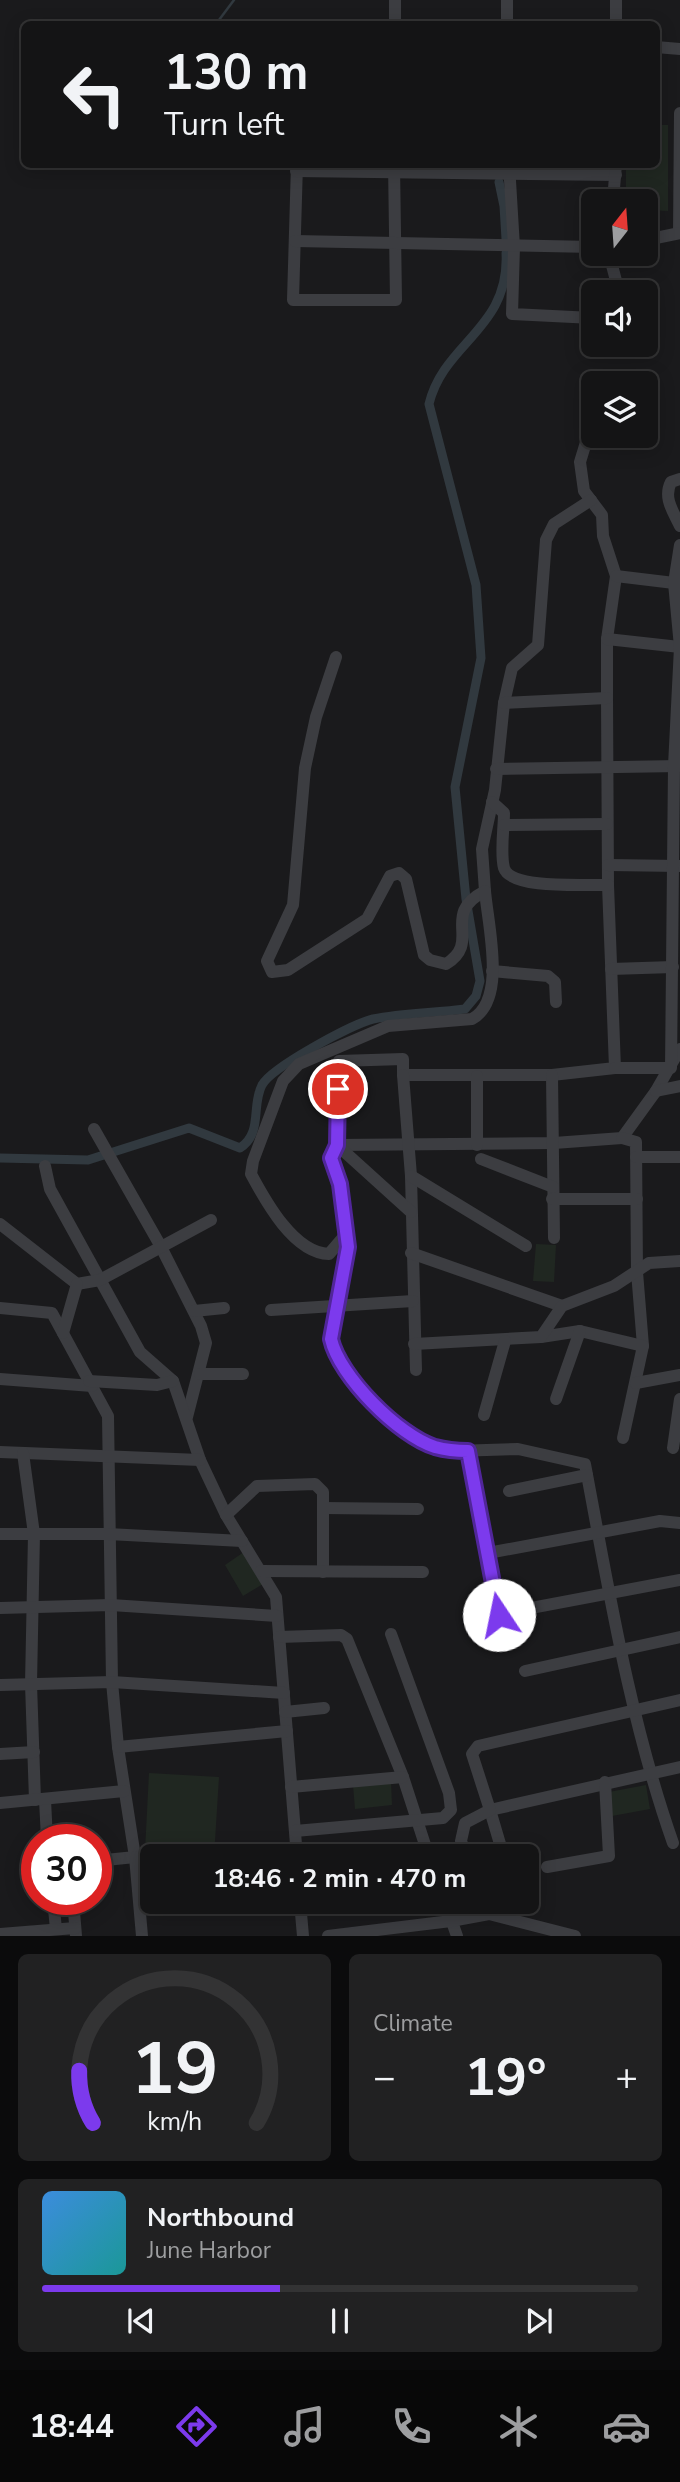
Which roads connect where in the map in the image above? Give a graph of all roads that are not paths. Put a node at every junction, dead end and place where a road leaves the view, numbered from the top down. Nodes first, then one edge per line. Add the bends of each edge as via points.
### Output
1 (395, 0) edge
2 (507, 0) edge
3 (616, 0) edge
4 (395, 21) edge
5 (508, 21) edge
6 (616, 21) edge
7 (660, 47) edge
8 (680, 49) edge
9 (680, 113) edge
10 (297, 168) edge
11 (394, 169) edge
12 (509, 170) edge
13 (616, 170) edge
14 (614, 189) edge
15 (679, 233) edge
16 (658, 237) edge
17 (295, 241) junction
18 (394, 241) junction
19 (514, 247) junction
20 (581, 247) edge
21 (581, 317) edge
22 (584, 448) edge
23 (680, 479) edge
24 (591, 500) junction
25 (680, 526) edge
26 (680, 545) edge
27 (615, 576) junction
28 (674, 583) junction
29 (607, 639) junction
30 (680, 646) edge
31 (336, 657) dead end
32 (607, 698) junction
33 (504, 704) junction
34 (608, 766) junction
35 (677, 766) edge
36 (496, 769) junction
37 (492, 802) junction
38 (607, 824) junction
39 (504, 825) junction
40 (608, 865) junction
41 (677, 866) edge
42 (608, 885) junction
43 (485, 891) junction
44 (673, 967) junction
45 (611, 969) junction
46 (492, 971) junction
47 (555, 1002) dead end
48 (680, 1049) edge
49 (615, 1068) junction
50 (671, 1068) junction
51 (403, 1075) junction
52 (552, 1075) junction
53 (477, 1076) junction
54 (680, 1086) edge
55 (656, 1091) junction
56 (94, 1129) dead end
57 (622, 1138) junction
58 (554, 1143) junction
59 (477, 1144) junction
60 (337, 1145) junction
61 (408, 1146) junction
62 (680, 1148) edge
63 (636, 1157) junction
64 (680, 1157) edge
65 (481, 1159) dead end
66 (46, 1166) dead end
67 (411, 1176) junction
68 (552, 1193) junction
69 (637, 1199) junction
70 (411, 1212) junction
71 (211, 1220) dead end
72 (0, 1224) edge
73 (346, 1233) junction
74 (554, 1238) dead end
75 (160, 1245) junction
76 (526, 1246) dead end
77 (411, 1253) junction
78 (680, 1261) edge
79 (637, 1272) junction
80 (100, 1280) junction
81 (77, 1284) junction
82 (413, 1301) junction
83 (338, 1305) junction
84 (562, 1306) junction
85 (0, 1308) edge
86 (224, 1308) dead end
87 (271, 1310) dead end
88 (194, 1311) junction
89 (579, 1331) junction
90 (63, 1333) junction
91 (541, 1337) junction
92 (505, 1341) junction
93 (414, 1344) junction
94 (643, 1346) junction
95 (416, 1370) dead end
96 (200, 1374) junction
97 (243, 1374) dead end
98 (680, 1375) edge
99 (0, 1380) edge
100 (173, 1381) junction
101 (90, 1383) junction
102 (636, 1383) junction
103 (556, 1399) dead end
104 (680, 1399) edge
105 (484, 1415) dead end
106 (187, 1417) junction
107 (623, 1438) dead end
108 (673, 1448) dead end
109 (468, 1451) junction
110 (0, 1452) edge
111 (23, 1453) junction
112 (108, 1456) junction
113 (200, 1460) junction
114 (587, 1475) junction
115 (509, 1491) dead end
116 (323, 1507) junction
117 (418, 1509) dead end
118 (226, 1514) junction
119 (680, 1523) edge
120 (0, 1534) edge
121 (34, 1534) junction
122 (108, 1534) junction
123 (598, 1534) junction
124 (242, 1541) junction
125 (488, 1553) junction
126 (261, 1571) junction
127 (323, 1572) junction
128 (423, 1572) dead end
129 (680, 1580) edge
130 (610, 1592) junction
131 (111, 1605) junction
132 (31, 1607) junction
133 (0, 1608) edge
134 (499, 1615) junction
135 (278, 1616) junction
136 (484, 1617) dead end
137 (391, 1634) dead end
138 (279, 1637) junction
139 (680, 1637) edge
140 (622, 1650) junction
141 (525, 1671) dead end
142 (112, 1682) junction
143 (31, 1684) junction
144 (0, 1685) edge
145 (284, 1693) junction
146 (680, 1700) edge
147 (324, 1708) dead end
148 (634, 1711) junction
149 (285, 1713) junction
150 (287, 1731) junction
151 (118, 1747) junction
152 (33, 1752) junction
153 (0, 1754) edge
154 (680, 1767) edge
155 (648, 1773) junction
156 (403, 1777) junction
157 (605, 1782) junction
158 (291, 1787) junction
159 (124, 1791) junction
160 (40, 1800) junction
161 (0, 1803) edge
162 (489, 1810) junction
163 (417, 1821) junction
164 (44, 1824) edge
165 (295, 1830) junction
166 (673, 1843) dead end
167 (296, 1844) edge
168 (425, 1844) edge
169 (462, 1844) edge
170 (500, 1844) edge
171 (135, 1857) junction
172 (112, 1859) edge
173 (547, 1867) dead end
174 (301, 1914) edge
175 (449, 1914) edge
176 (471, 1914) edge
177 (506, 1914) edge
178 (54, 1915) edge
179 (452, 1921) junction
180 (56, 1929) junction
181 (76, 1932) edge
182 (0, 1934) edge
183 (571, 1935) edge
184 (142, 1936) edge
185 (303, 1936) edge
186 (328, 1936) edge
187 (457, 1936) edge

1 - 4 street
2 - 5 street
3 - 6 street
7 - 8 street
9 - 15 street
10 - 11 street
10 - 17 street
11 - 12 street
11 - 18 street
12 - 13 street
12 - 19 street
13 - 14 street
15 - 16 street
17 - 18 street
17 - 18 street via 293,300 396,300
18 - 19 street
19 - 20 street
19 - 21 street via 512,314
22 - 24 street via 580,462 584,491
23 - 25 street via 671,481 667,490
24 - 27 street via 602,514 603,536
24 - 33 street via 554,524 545,540 538,645 512,668
26 - 28 street
27 - 28 street
27 - 29 street
28 - 30 street
29 - 30 street
29 - 32 street
30 - 35 street
31 - 43 street via 305,768 293,905 270,950 267,961 272,972 288,970 367,919 390,876 399,873 406,879 424,955 446,964 460,953 463,909
32 - 33 street
32 - 34 street
33 - 36 street
34 - 35 street
34 - 36 street
34 - 38 street
35 - 41 street
36 - 37 street
37 - 39 street via 503,813
37 - 43 street via 482,849
38 - 39 street
38 - 40 street
39 - 42 street via 505,868 511,878 527,883
40 - 41 street
40 - 42 street
41 - 44 street
42 - 45 street
43 - 46 street
44 - 45 street
44 - 50 street
45 - 49 street
46 - 47 street via 548,976 555,982
46 - 73 street via 492,991 483,1013 472,1019 388,1026 299,1064 283,1081 251,1174 297,1240 316,1252 329,1254
48 - 50 street
49 - 50 street
49 - 52 street
50 - 55 street
51 - 53 street
51 - 60 street via 403,1059 339,1061
51 - 61 street
52 - 53 street
52 - 58 street
53 - 59 street
54 - 55 street
55 - 57 street
56 - 75 street
57 - 58 street
57 - 63 street via 636,1142
58 - 59 street
58 - 68 street
59 - 61 street
60 - 61 street
60 - 70 street
60 - 73 street via 331,1158 340,1184
61 - 67 street
62 - 64 street
63 - 64 street
63 - 69 street
65 - 68 street
66 - 80 street via 50,1189
67 - 70 street
67 - 76 street
68 - 69 street
68 - 74 street
69 - 79 street
70 - 77 street
71 - 75 street
72 - 81 street
73 - 83 street via 348,1247
75 - 80 street
75 - 88 street
77 - 82 street
77 - 84 street
78 - 79 street via 649,1263
79 - 84 street
79 - 94 street
80 - 81 street
80 - 100 street via 141,1352
81 - 90 street
82 - 83 street
82 - 93 street
83 - 87 street
83 - 109 street via 331,1339 338,1360 352,1379 398,1426 434,1447
84 - 91 street
85 - 90 street via 52,1313
86 - 88 street
88 - 96 street via 206,1343
89 - 91 street
89 - 94 street
89 - 103 street
90 - 101 street
91 - 92 street
92 - 93 street
92 - 105 street
93 - 95 street
94 - 102 street
96 - 97 street
96 - 106 street
98 - 102 street
99 - 101 street
100 - 101 street via 157,1385
100 - 106 street
101 - 112 street via 108,1416
102 - 107 street
104 - 108 street
106 - 113 street
109 - 114 street via 518,1449 585,1464
109 - 125 street
110 - 111 street
111 - 112 street
111 - 121 street
112 - 113 street
112 - 122 street
113 - 118 street
114 - 115 street
114 - 123 street
116 - 117 street
116 - 118 street via 323,1492 316,1484 264,1483
116 - 127 street
118 - 124 street
119 - 123 street via 660,1521
120 - 121 street
121 - 122 street
121 - 132 street
122 - 124 street
122 - 131 street
123 - 125 street
123 - 130 street
124 - 126 street
125 - 134 street
126 - 127 street
126 - 135 street via 276,1597
127 - 128 street
129 - 130 street
130 - 134 street
130 - 140 street
131 - 132 street
131 - 135 street
131 - 142 street
132 - 133 street
132 - 143 street
134 - 136 street
135 - 138 street
137 - 163 street via 449,1793 451,1810 443,1818
138 - 145 street
138 - 156 street via 341,1635 347,1639
139 - 140 street
140 - 141 street
140 - 148 street
142 - 143 street
142 - 145 street
142 - 151 street
143 - 144 street
143 - 152 street
145 - 149 street
146 - 148 street
147 - 149 street
148 - 155 street
148 - 162 street via 478,1746 472,1754
149 - 150 street
150 - 151 street
150 - 158 street
151 - 159 street
152 - 153 street
152 - 160 street
154 - 155 street
155 - 157 street
155 - 166 street
156 - 158 street
156 - 163 street
157 - 162 street
157 - 173 street via 609,1856
158 - 165 street
159 - 160 street
159 - 171 street
160 - 161 street
160 - 164 street
162 - 169 street via 466,1823
162 - 170 street
163 - 165 street
163 - 168 street
165 - 167 street
171 - 172 street
171 - 184 street
174 - 185 street
175 - 179 street
176 - 179 street
177 - 183 street
178 - 180 street
179 - 186 street
179 - 187 street
180 - 181 street
180 - 182 street

